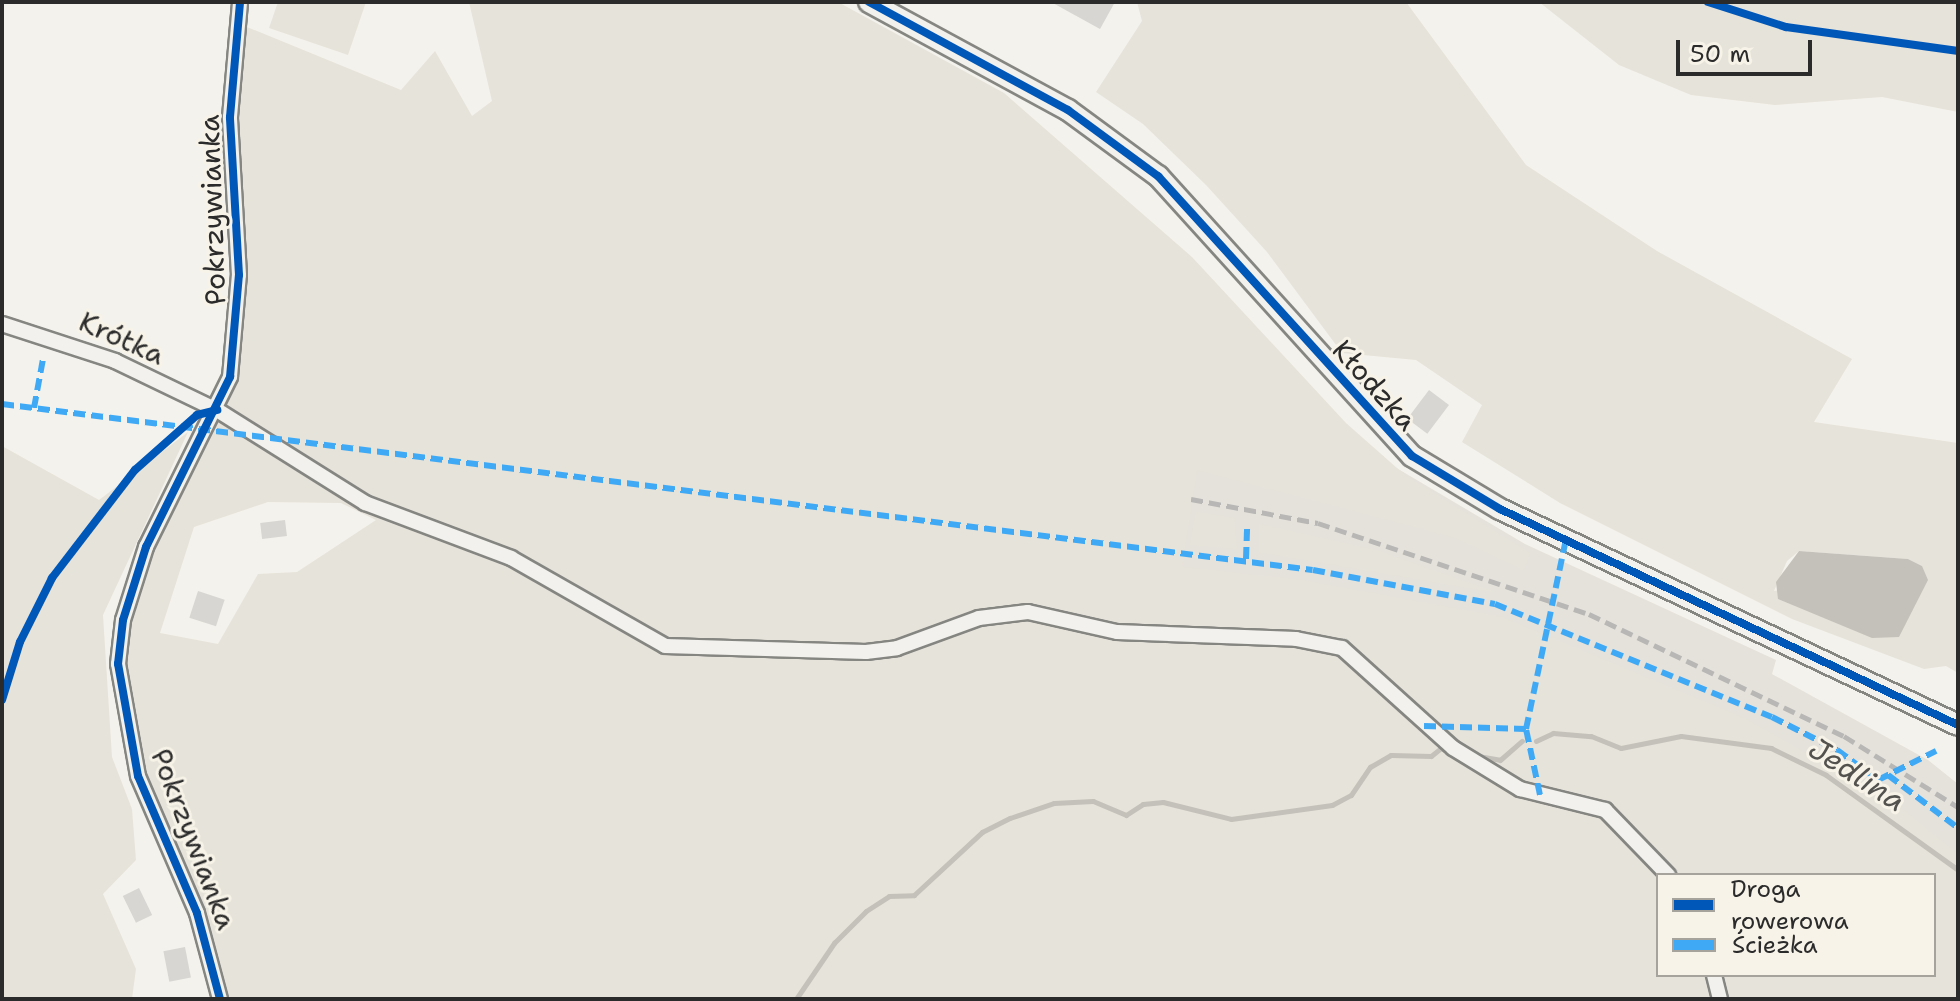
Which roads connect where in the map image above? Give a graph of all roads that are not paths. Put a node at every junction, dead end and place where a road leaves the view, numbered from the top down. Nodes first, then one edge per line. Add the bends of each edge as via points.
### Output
1 (240, 2) edge
2 (869, 2) edge
3 (2, 324) edge
4 (217, 410) junction
5 (1958, 725) edge
6 (1666, 873) edge
7 (1714, 977) edge
8 (220, 999) edge
9 (1720, 999) edge

1 - 4 street, Pokrzywianka via 230,117 237,333
2 - 5 main road, Kłodzka via 1068,110 1158,176 1412,456 1500,509
3 - 4 street, Krótka via 72,343
4 - 6 street, Krótka via 365,503 511,558 665,646 866,652 926,639 979,618 1028,612 1117,632 1296,639 1342,648 1453,748 1520,789 1605,810
4 - 8 street, Pokrzywianka via 146,547 123,620 118,664 138,776 197,913
7 - 9 street

